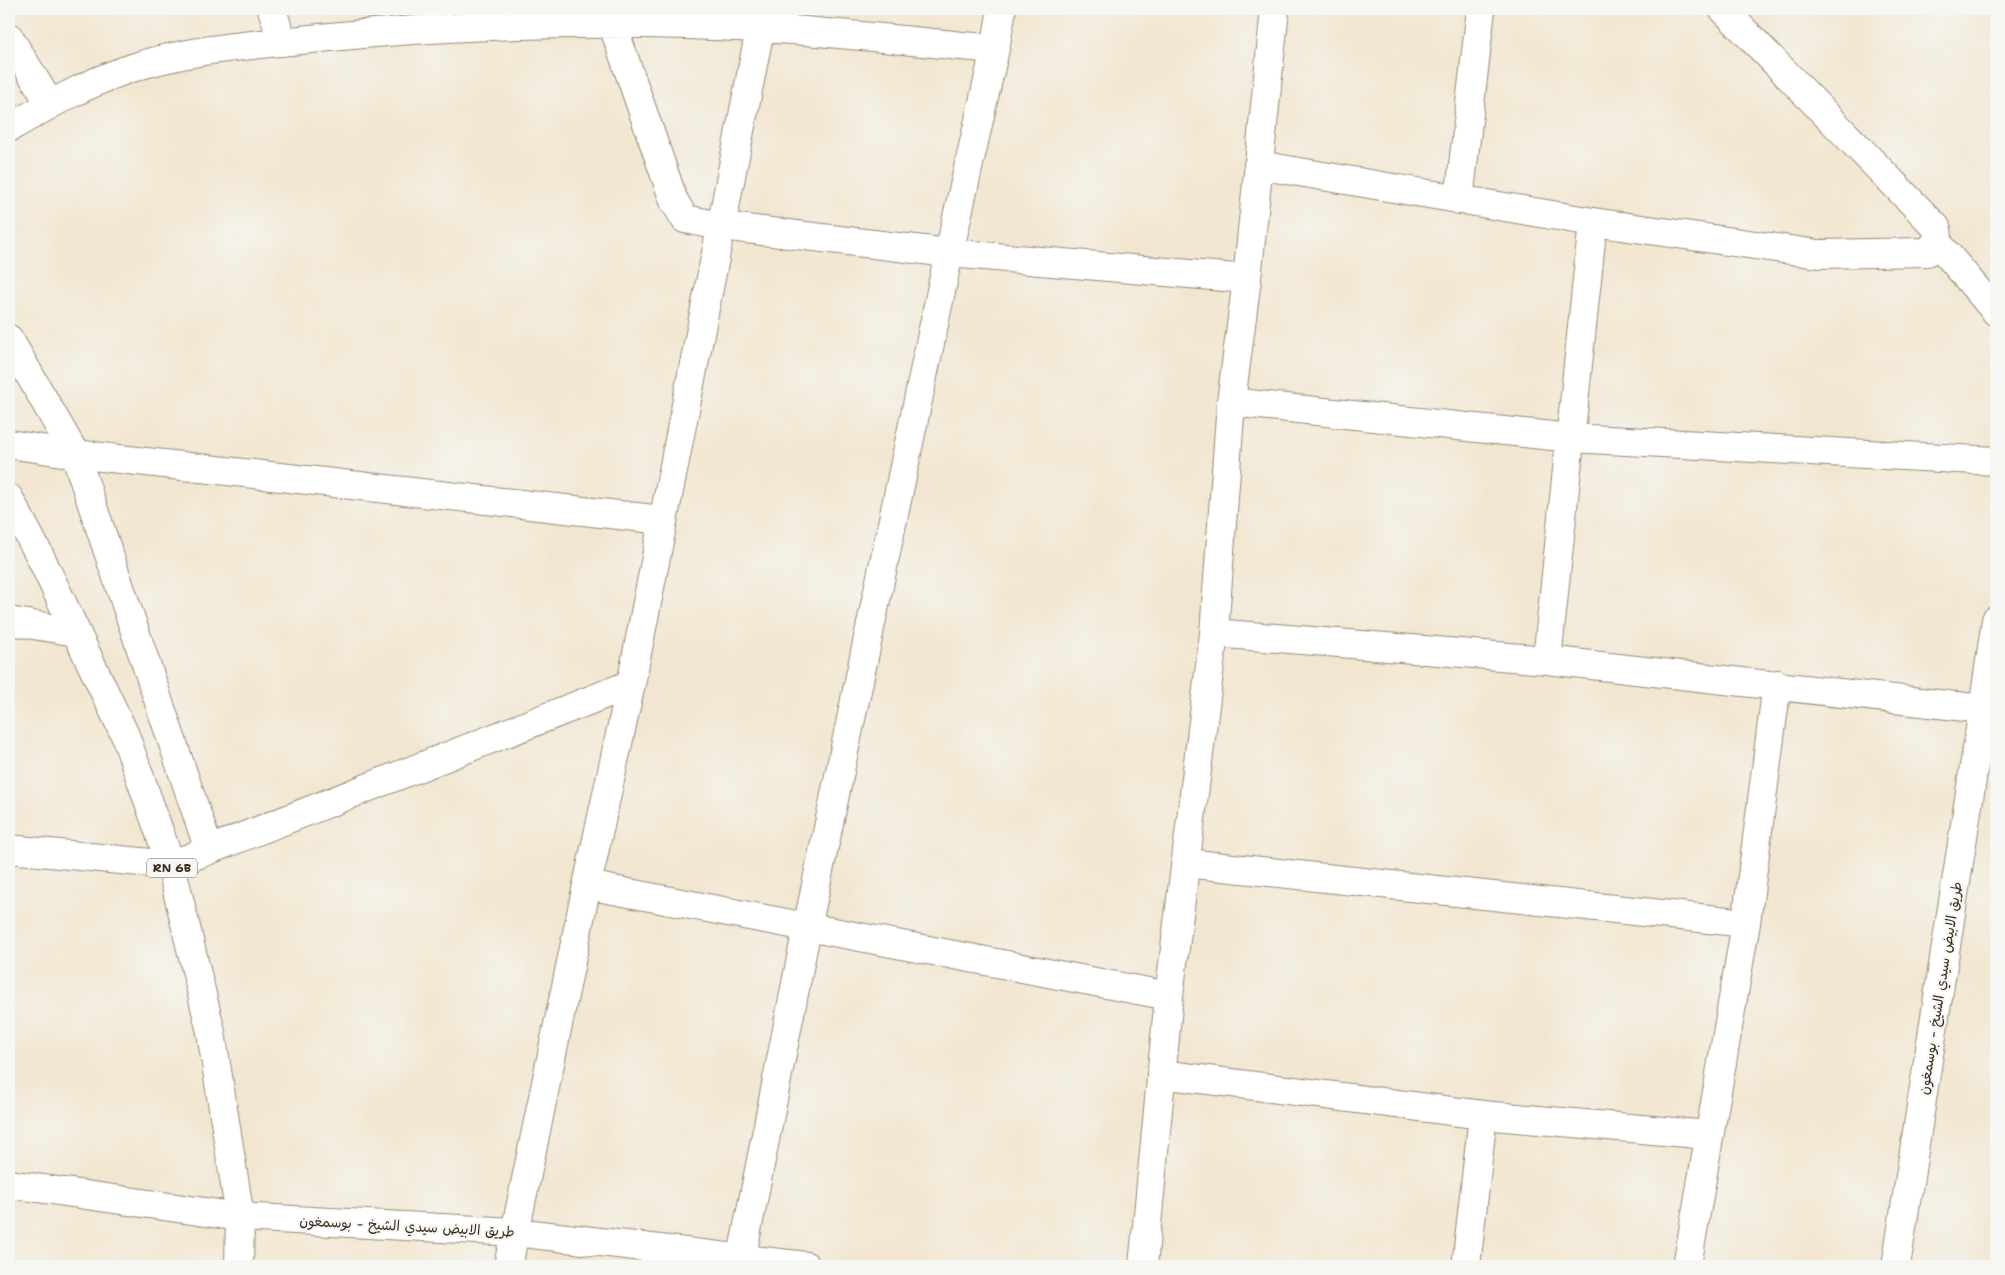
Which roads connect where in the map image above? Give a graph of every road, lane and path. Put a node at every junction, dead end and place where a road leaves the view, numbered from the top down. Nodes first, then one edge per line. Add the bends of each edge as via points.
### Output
1 (272, 9) edge
2 (1002, 9) edge
3 (1275, 9) edge
4 (1482, 9) edge
5 (1723, 9) edge
6 (612, 16) edge
7 (762, 18) edge
8 (9, 37) edge
9 (282, 42) junction
10 (995, 49) junction
11 (50, 104) junction
12 (9, 128) edge
13 (1258, 165) junction
14 (1459, 200) junction
15 (1593, 222) junction
16 (721, 226) junction
17 (1937, 242) junction
18 (948, 253) junction
19 (1247, 279) junction
20 (1996, 312) edge
21 (9, 339) edge
22 (1231, 402) junction
23 (1571, 438) junction
24 (9, 444) edge
25 (75, 454) junction
26 (1996, 461) edge
27 (9, 498) edge
28 (664, 520) junction
29 (1996, 620) edge
30 (9, 621) edge
31 (76, 632) junction
32 (1214, 633) junction
33 (1547, 660) junction
34 (631, 684) junction
35 (1777, 684) junction
36 (1990, 710) edge
37 (9, 849) edge
38 (210, 850) junction
39 (1186, 863) junction
40 (171, 865) junction
41 (586, 885) junction
42 (1746, 923) junction
43 (807, 928) junction
44 (1169, 996) junction
45 (1160, 1074) junction
46 (1483, 1115) junction
47 (1709, 1135) junction
48 (9, 1184) edge
49 (240, 1217) junction
50 (515, 1232) junction
51 (741, 1262) edge
52 (239, 1266) edge
53 (508, 1266) edge
54 (806, 1266) edge
55 (1142, 1266) edge
56 (1466, 1266) edge
57 (1687, 1266) edge
58 (1896, 1266) edge

1 - 9 street
2 - 10 street
3 - 13 street
4 - 14 street
5 - 17 street via 1927,218 1938,234
6 - 7 street
6 - 9 street
6 - 16 street via 679,211 688,220
7 - 10 street
7 - 16 street
8 - 11 street
9 - 11 street via 204,52 127,69
10 - 18 street
11 - 12 street
13 - 14 street
13 - 19 street
14 - 15 street
15 - 17 street via 1818,254 1927,252
15 - 23 street
16 - 18 street
16 - 28 street
17 - 20 street
18 - 19 street
18 - 43 street
19 - 22 street
21 - 25 street
22 - 23 street
22 - 32 street
23 - 26 street
23 - 33 street
24 - 25 street
25 - 28 street
25 - 38 street
27 - 31 street, RN 6B
28 - 34 street
29 - 36 street, طريق الابيض سيدي الشيخ - بوسمغون
30 - 31 street
31 - 40 street, RN 6B via 125,735
32 - 33 street
32 - 39 street
33 - 35 street
34 - 38 street
34 - 41 street
35 - 36 street
35 - 42 street
36 - 58 street, طريق الابيض سيدي الشيخ - بوسمغون
37 - 40 street
38 - 40 street
39 - 42 street
39 - 44 street
40 - 49 street, RN 6B via 211,1032
41 - 43 street
41 - 50 street
42 - 47 street
43 - 44 street
43 - 51 street
44 - 45 street
45 - 46 street
45 - 55 street
46 - 47 street
46 - 56 street
47 - 57 street
48 - 49 street, طريق الابيض سيدي الشيخ - بوسمغون
49 - 50 street, طريق الابيض سيدي الشيخ - بوسمغون
49 - 52 street, RN 6B
50 - 51 street, طريق الابيض سيدي الشيخ - بوسمغون
50 - 53 street
51 - 54 street, طريق الابيض سيدي الشيخ - بوسمغون

